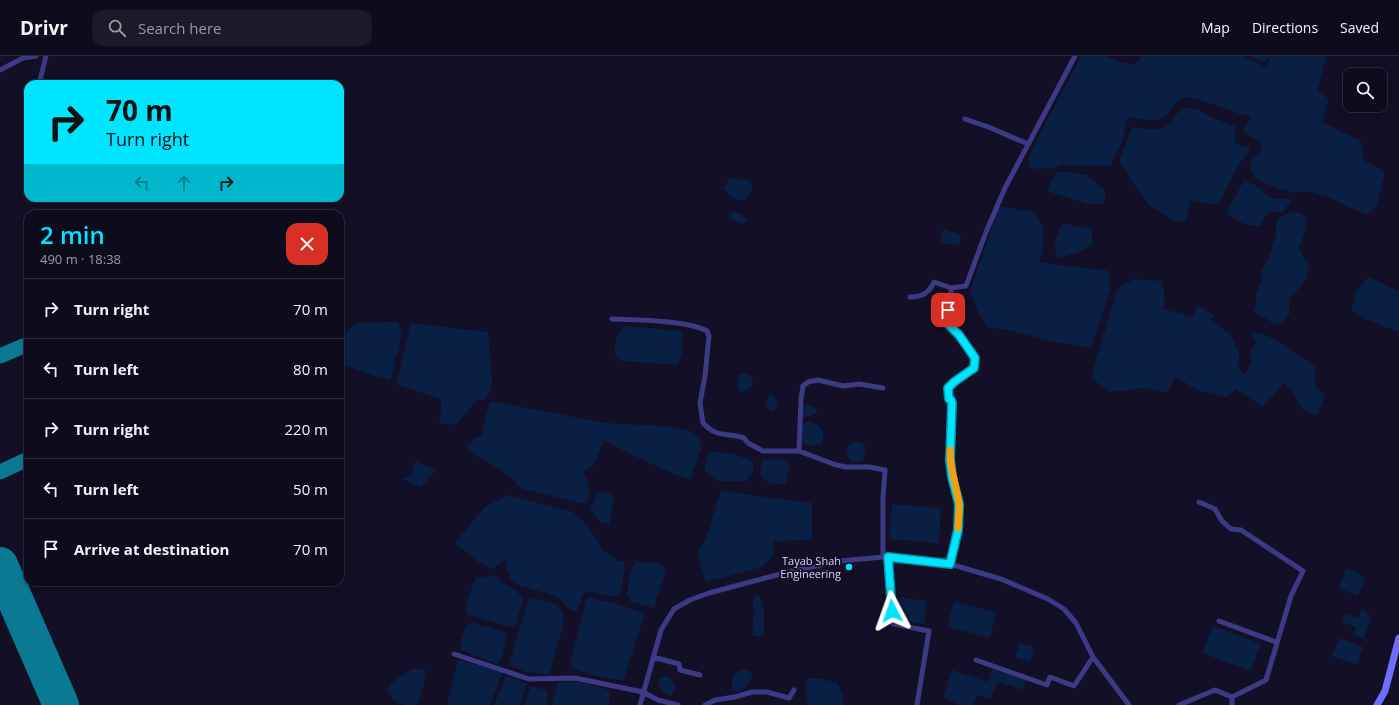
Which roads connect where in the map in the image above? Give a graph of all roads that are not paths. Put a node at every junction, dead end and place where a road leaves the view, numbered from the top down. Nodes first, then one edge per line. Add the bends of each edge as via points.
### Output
1 (36, 56) edge
2 (46, 56) edge
3 (1075, 56) edge
4 (23, 57) edge
5 (0, 70) edge
6 (40, 80) edge
7 (965, 119) dead end
8 (1028, 144) junction
9 (951, 288) junction
10 (910, 297) dead end
11 (612, 319) dead end
12 (883, 388) dead end
13 (800, 451) junction
14 (1199, 502) dead end
15 (886, 557) junction
16 (950, 564) junction
17 (1219, 621) dead end
18 (1399, 638) edge
19 (1276, 642) junction
20 (454, 654) dead end
21 (653, 657) junction
22 (1093, 657) junction
23 (976, 660) dead end
24 (700, 675) dead end
25 (794, 690) dead end
26 (643, 692) junction
27 (1232, 697) junction
28 (918, 704) edge
29 (640, 705) edge
30 (678, 705) edge
31 (705, 705) edge
32 (1129, 705) edge
33 (1179, 705) edge
34 (1232, 705) edge
35 (1377, 705) edge

1 - 4 street
2 - 6 street
3 - 8 street
4 - 5 street
7 - 8 street
8 - 9 street via 986,232 967,285
9 - 10 street via 934,282 930,291 920,297
9 - 16 street via 948,324 975,358 974,368 948,388 952,403 950,460 959,504 958,530
11 - 13 street via 682,324 707,331 709,336 706,376 700,403 703,423 721,435 744,438 763,451
12 - 13 street via 859,384 843,386 818,380 808,382 803,386 801,399
13 - 15 street via 836,465 885,470 883,497
14 - 19 street via 1215,509 1222,521 1231,529 1241,530 1302,571
15 - 16 street
15 - 21 street via 840,561 792,571 690,600 674,609 661,630
15 - 28 street via 893,624 929,631
16 - 22 street via 1001,579 1048,599 1064,609 1076,623
17 - 19 street
18 - 35 street via 1385,691
19 - 27 street via 1266,680
20 - 26 street via 530,678 575,678
21 - 24 street via 679,664 680,670
21 - 26 street
22 - 23 street via 1074,686 1050,677 1047,685
22 - 32 street
25 - 31 street via 789,698 767,692 752,692 715,700
26 - 29 street
26 - 30 street via 658,700
27 - 33 street via 1215,690
27 - 34 street

